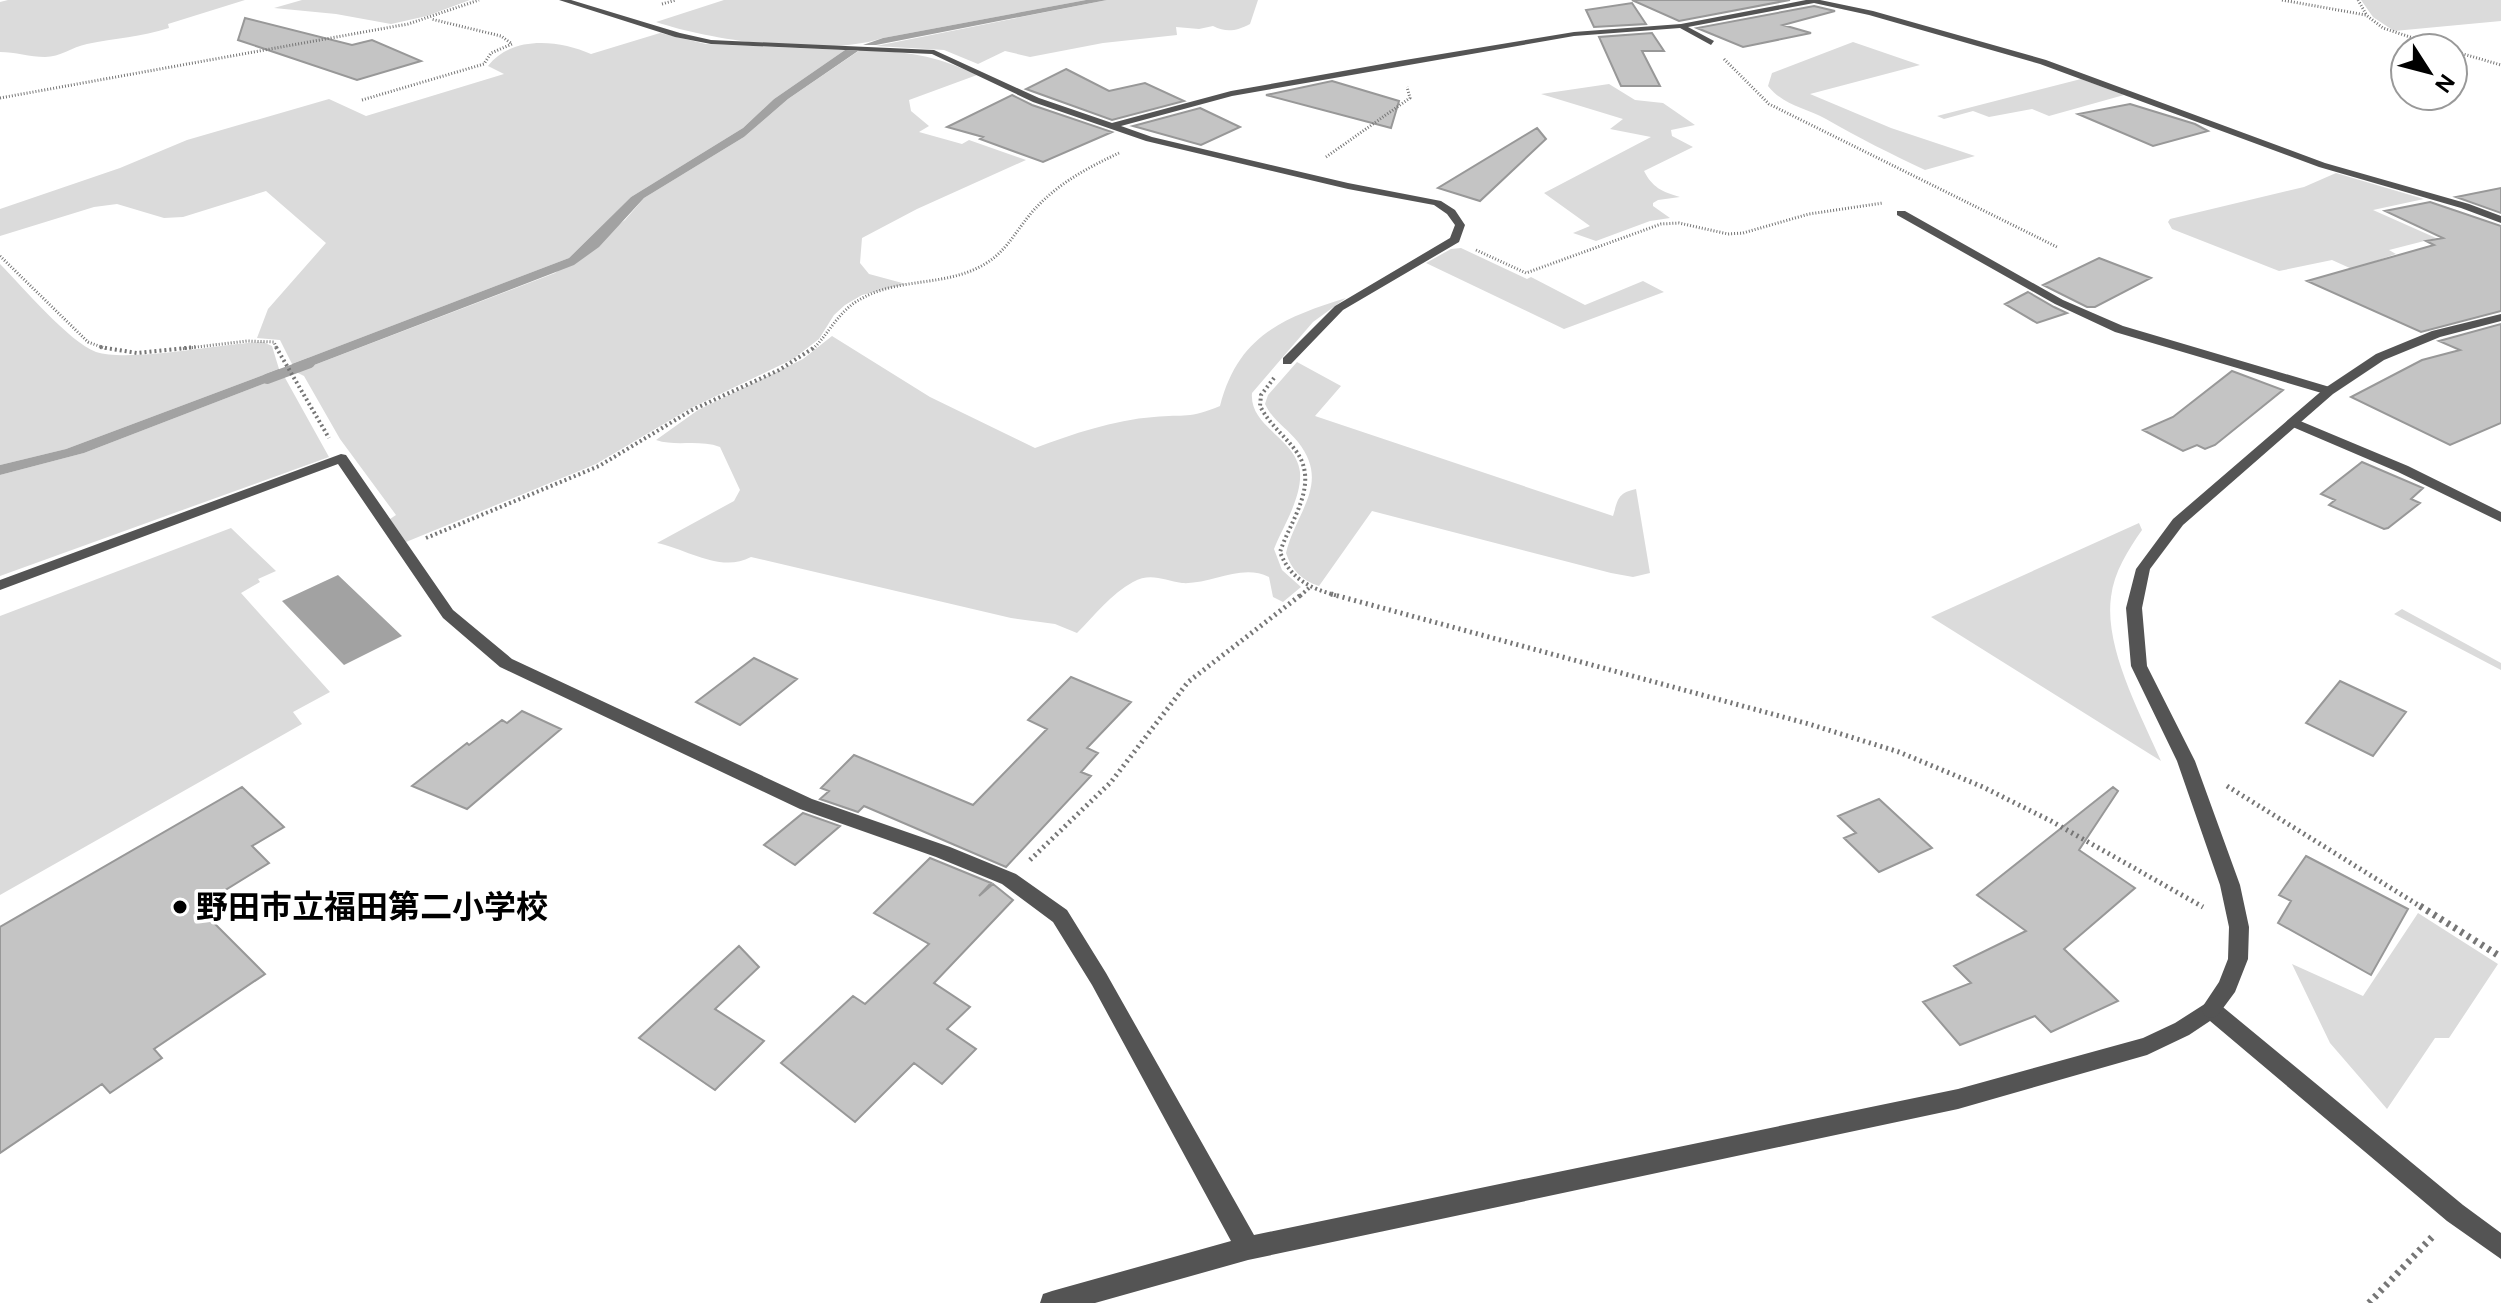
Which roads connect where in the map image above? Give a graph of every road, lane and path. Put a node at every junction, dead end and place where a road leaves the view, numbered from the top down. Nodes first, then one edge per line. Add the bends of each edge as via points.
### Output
1 (479, 0) edge
2 (563, 0) edge
3 (1812, 0) edge
4 (2282, 0) edge
5 (2358, 0) edge
6 (2366, 15) junction
7 (430, 18) junction
8 (1681, 26) junction
9 (2395, 32) edge
10 (1711, 43) joint
11 (2469, 56) edge
12 (1399, 63) junction
13 (2501, 65) edge
14 (0, 98) edge
15 (362, 100) dead end
16 (1111, 126) junction
17 (1149, 139) junction
18 (1299, 175) junction
19 (1901, 213) joint
20 (2501, 220) edge
21 (1455, 240) junction
22 (2057, 247) dead end
23 (0, 256) edge
24 (2501, 317) edge
25 (1287, 361) joint
26 (2329, 391) junction
27 (2293, 422) junction
28 (341, 458) junction
29 (2501, 518) edge
30 (400, 549) junction
31 (0, 585) edge
32 (1309, 588) junction
33 (2186, 761) junction
34 (1009, 879) junction
35 (2239, 927) junction
36 (2501, 957) edge
37 (2211, 1009) junction
38 (2455, 1213) junction
39 (2501, 1247) edge
40 (1248, 1248) junction
41 (1052, 1303) edge
42 (2369, 1303) edge

1 - 7 path
2 - 16 street via 711,42 934,52 1036,100
3 - 8 street
3 - 20 street via 2043,62 2322,165
4 - 6 path
5 - 6 path
6 - 9 path
7 - 14 path
7 - 15 path via 501,36 512,44 491,53 484,64
8 - 10 street
8 - 12 street via 1574,34
10 - 22 path via 1769,104
11 - 13 path
12 - 16 street via 1231,94
12 - 18 path via 1410,98
16 - 17 street
17 - 18 street
17 - 30 path via 1075,173 987,263 954,278 862,298 838,314 807,355 785,367 691,411 599,466
18 - 21 street via 1437,203 1457,217
19 - 21 path via 1882,202 1728,234 1661,224 1526,273
19 - 26 street via 2059,302 2119,329
21 - 25 street via 1339,308
23 - 28 path via 101,351 274,342
24 - 26 street via 2436,334 2380,357
25 - 32 path via 1259,403 1304,461 1305,486 1280,552 1287,570
26 - 27 street
27 - 29 street
27 - 33 street via 2178,522 2143,569 2134,608 2139,666
28 - 30 street via 381,512
28 - 31 street
30 - 34 street via 448,614 506,663 806,804
32 - 34 path via 1188,682 1111,782
32 - 35 path via 1899,752 2051,821
33 - 35 street via 2230,885
33 - 36 path
34 - 40 street via 1060,916
35 - 37 street via 2238,959 2228,986
37 - 38 street
37 - 40 street via 2147,1046 1958,1099
38 - 39 street
38 - 42 path
40 - 41 street

